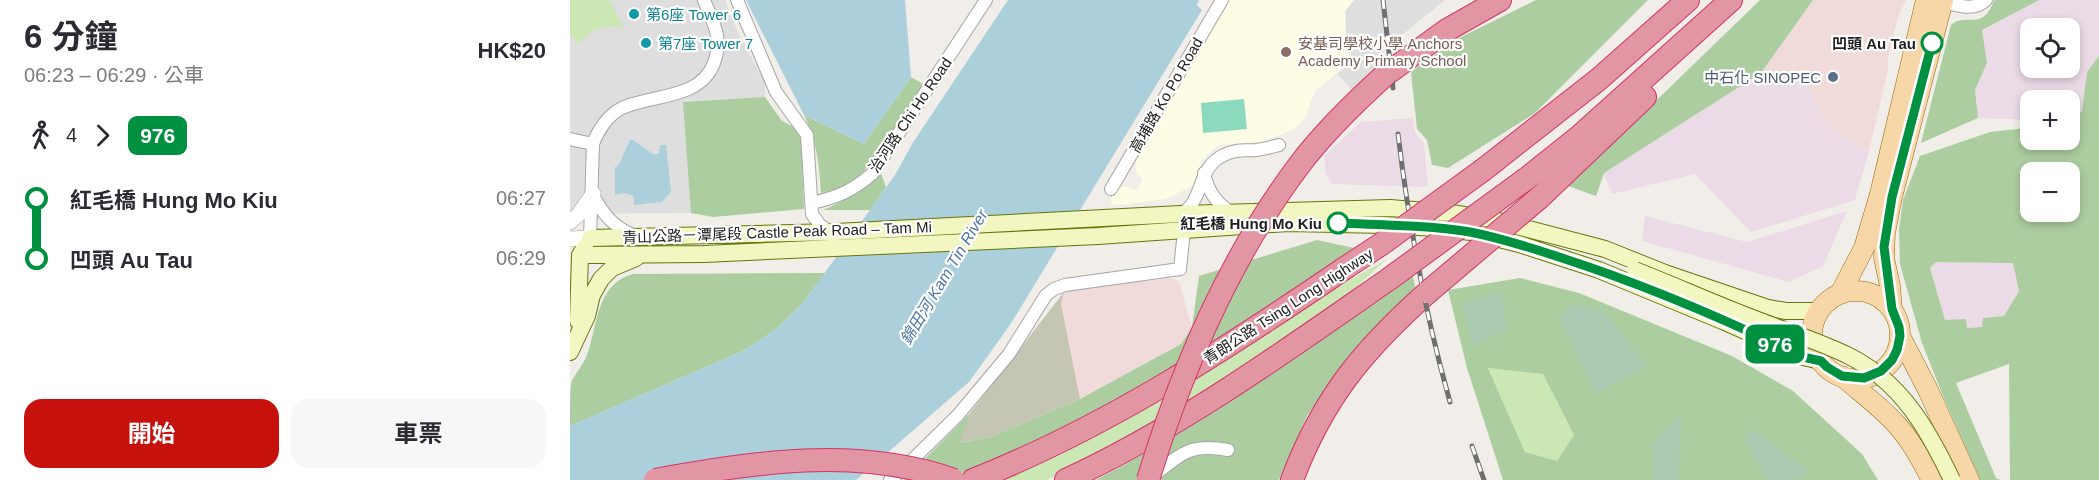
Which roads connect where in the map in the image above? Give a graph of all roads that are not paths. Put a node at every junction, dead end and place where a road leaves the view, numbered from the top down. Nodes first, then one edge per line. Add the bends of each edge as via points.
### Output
1 (704, 0) edge
2 (737, 0) edge
3 (986, 0) edge
4 (1222, 0) edge
5 (1500, 0) edge
6 (1688, 0) edge
7 (1731, 0) edge
8 (1986, 0) edge
9 (1937, 1) edge
10 (1698, 31) junction
11 (570, 139) edge
12 (593, 144) junction
13 (1279, 145) dead end
14 (1204, 173) junction
15 (1111, 189) dead end
16 (593, 194) junction
17 (812, 208) junction
18 (1232, 213) junction
19 (570, 222) edge
20 (1182, 223) junction
21 (779, 232) junction
22 (833, 232) junction
23 (635, 236) junction
24 (590, 238) junction
25 (570, 239) edge
26 (1564, 239) junction
27 (581, 255) edge
28 (642, 255) junction
29 (1840, 294) junction
30 (592, 295) junction
31 (1892, 309) junction
32 (1819, 311) junction
33 (577, 336) junction
34 (1900, 336) junction
35 (570, 352) edge
36 (1821, 361) junction
37 (1842, 376) junction
38 (1228, 450) dead end
39 (655, 480) edge
40 (890, 480) edge
41 (954, 480) edge
42 (973, 480) edge
43 (1066, 480) edge
44 (1147, 480) edge
45 (1292, 480) edge
46 (1932, 480) edge
47 (1952, 480) edge
48 (1970, 480) edge

1 - 12 street via 718,42 713,66 706,76 687,91 620,109 603,124
2 - 17 street via 776,92 807,135
3 - 17 street, 治河路 Chi Ho Road via 872,174 857,186
4 - 15 street, 高埔路 Ko Po Road
5 - 44 highway, bridge via 1447,30 1385,75 1321,138 1289,179 1228,278 1198,341
6 - 42 highway, 青朗公路 Tsing Long Highway, bridge via 1599,79 1380,245 1159,389 1078,434
7 - 10 highway
8 - 9 street via 1973,7
9 - 29 main road via 1864,248
9 - 31 main road via 1885,233 1884,258
10 - 43 highway, bridge via 1581,135 1389,279 1176,421
10 - 45 highway, bridge via 1674,67 1560,179 1382,334 1347,376 1317,423
11 - 12 street
12 - 16 street
13 - 14 street via 1225,154
14 - 18 street via 1213,197
14 - 20 street
16 - 19 street
16 - 23 street via 612,223
16 - 24 street
17 - 21 street, 治河路 Chi Ho Road via 798,226
17 - 22 street via 820,225
18 - 20 main road, 青山公路－潭尾段 Castle Peak Road – Tam Mi
18 - 26 main road, 青山公路－潭尾段 Castle Peak Road – Tam Mi via 1380,208 1451,213
20 - 22 main road, 青山公路－潭尾段 Castle Peak Road – Tam Mi via 1114,218
20 - 28 main road, 青山公路－潭尾段 Castle Peak Road – Tam Mi via 1098,236
20 - 36 main road, 青山公路－潭尾段 Castle Peak Road – Tam Mi via 1338,223 1471,232 1599,270 1803,357
20 - 40 street via 1180,269 1065,285 1050,292 985,384 946,428
21 - 22 main road, 青山公路－潭尾段 Castle Peak Road – Tam Mi
21 - 23 main road, 青山公路－潭尾段 Castle Peak Road – Tam Mi
23 - 24 main road, 青山公路－潭尾段 Castle Peak Road – Tam Mi
24 - 25 street
24 - 27 main road
26 - 32 main road, 青山公路－潭尾段 Castle Peak Road – Tam Mi via 1605,249 1768,308
26 - 47 main road, 青山公路－潭尾段 Castle Peak Road – Tam Mi, bridge via 1602,259 1840,351 1880,376 1910,405
27 - 28 main road
27 - 30 main road
27 - 33 main road, 青山公路－潭尾段 Castle Peak Road – Tam Mi
28 - 30 main road, 青山公路－潭尾段 Castle Peak Road – Tam Mi via 607,272
29 - 31 main road via 1866,292
29 - 32 main road
30 - 33 main road, 青山公路－潭尾段 Castle Peak Road – Tam Mi
31 - 34 main road
32 - 36 main road via 1812,335
33 - 35 main road, 青山公路－潭尾段 Castle Peak Road – Tam Mi
34 - 37 main road via 1892,360 1881,371 1864,378
34 - 48 main road
36 - 37 main road
37 - 46 main road via 1897,425
38 - 44 street via 1193,448
39 - 41 highway, bridge via 758,464 823,460 894,465

